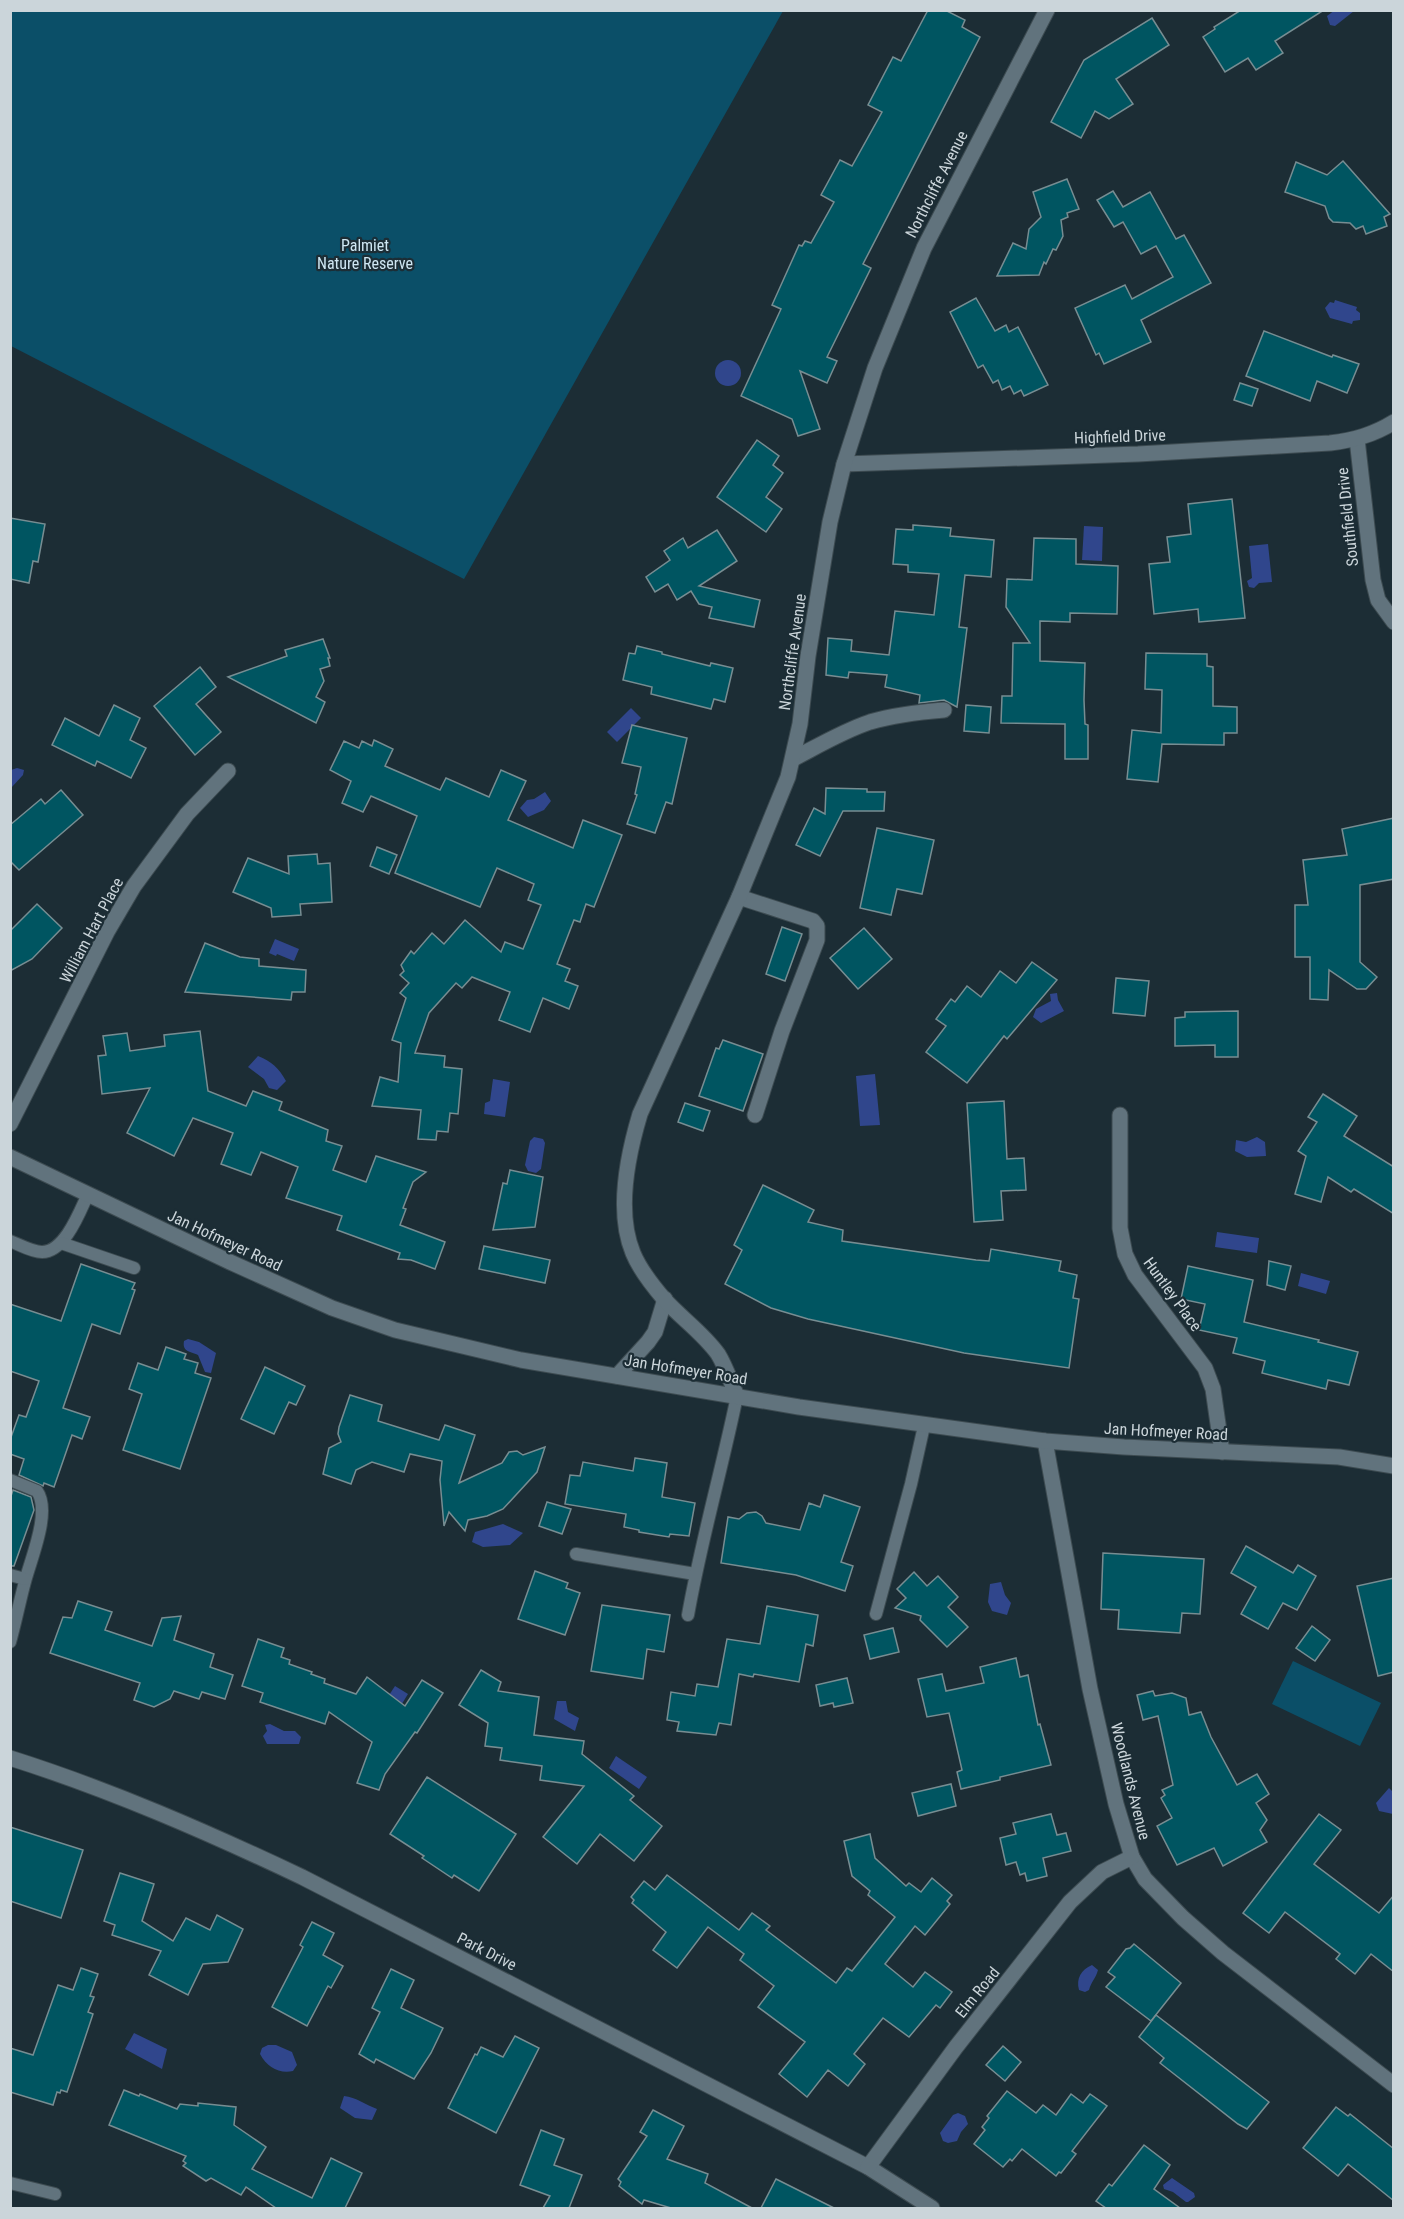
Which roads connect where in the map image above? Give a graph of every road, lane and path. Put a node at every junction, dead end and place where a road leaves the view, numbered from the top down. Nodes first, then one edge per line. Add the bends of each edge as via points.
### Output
1 (1047, 10) edge
2 (1394, 422) edge
3 (1357, 439) junction
4 (844, 464) junction
5 (1394, 622) edge
6 (944, 710) dead end
7 (793, 759) junction
8 (228, 771) dead end
9 (739, 897) junction
10 (755, 1115) dead end
11 (1120, 1115) dead end
12 (10, 1124) edge
13 (10, 1157) edge
14 (88, 1194) junction
15 (10, 1241) edge
16 (61, 1243) junction
17 (134, 1268) dead end
18 (664, 1299) junction
19 (617, 1376) junction
20 (737, 1396) junction
21 (924, 1426) junction
22 (1045, 1441) junction
23 (1222, 1452) junction
24 (1394, 1466) edge
25 (10, 1480) edge
26 (576, 1554) dead end
27 (695, 1574) junction
28 (10, 1575) edge
29 (25, 1579) junction
30 (876, 1614) dead end
31 (688, 1615) dead end
32 (10, 1642) edge
33 (10, 1758) edge
34 (1132, 1857) junction
35 (1394, 2085) edge
36 (868, 2167) junction
37 (10, 2183) edge
38 (55, 2194) dead end
39 (932, 2208) edge

1 - 4 street, Northcliffe Avenue via 924,248 875,368
2 - 3 street, Highfield Drive
3 - 4 street, Highfield Drive via 1138,454
3 - 5 street, Southfield Drive via 1373,580 1378,600
4 - 7 street, Northcliffe Avenue via 823,560
6 - 7 street via 871,722
7 - 9 street, Northcliffe Avenue
8 - 12 street, William Hart Place via 187,814 134,886
9 - 10 street via 813,921 818,928
9 - 18 street, Northcliffe Avenue via 633,1137 626,1184 628,1237 639,1265
11 - 23 street, Huntley Place via 1120,1228 1125,1254 1135,1275 1205,1368 1213,1389
13 - 14 street, Jan Hofmeyer Road
14 - 16 lane
14 - 19 street, Jan Hofmeyer Road via 283,1287 395,1330 521,1360
15 - 16 lane via 42,1252
16 - 17 lane
18 - 19 street via 655,1332
18 - 20 street, Northcliffe Avenue via 719,1356
19 - 20 street, Jan Hofmeyer Road
20 - 21 street, Jan Hofmeyer Road
20 - 27 lane
21 - 22 street, Jan Hofmeyer Road
21 - 30 lane
22 - 23 street, Jan Hofmeyer Road
22 - 34 street, Woodlands Avenue via 1090,1689
23 - 24 street, Jan Hofmeyer Road via 1339,1457
25 - 29 lane via 37,1491 42,1503 36,1550
26 - 27 lane
27 - 31 lane
28 - 29 lane
29 - 32 lane
33 - 36 street, Park Drive via 133,1801 302,1877
34 - 35 street, Woodlands Avenue via 1145,1879 1222,1953
34 - 36 street, Elm Road via 1102,1872 1070,1902
36 - 39 street, Park Drive
37 - 38 lane

